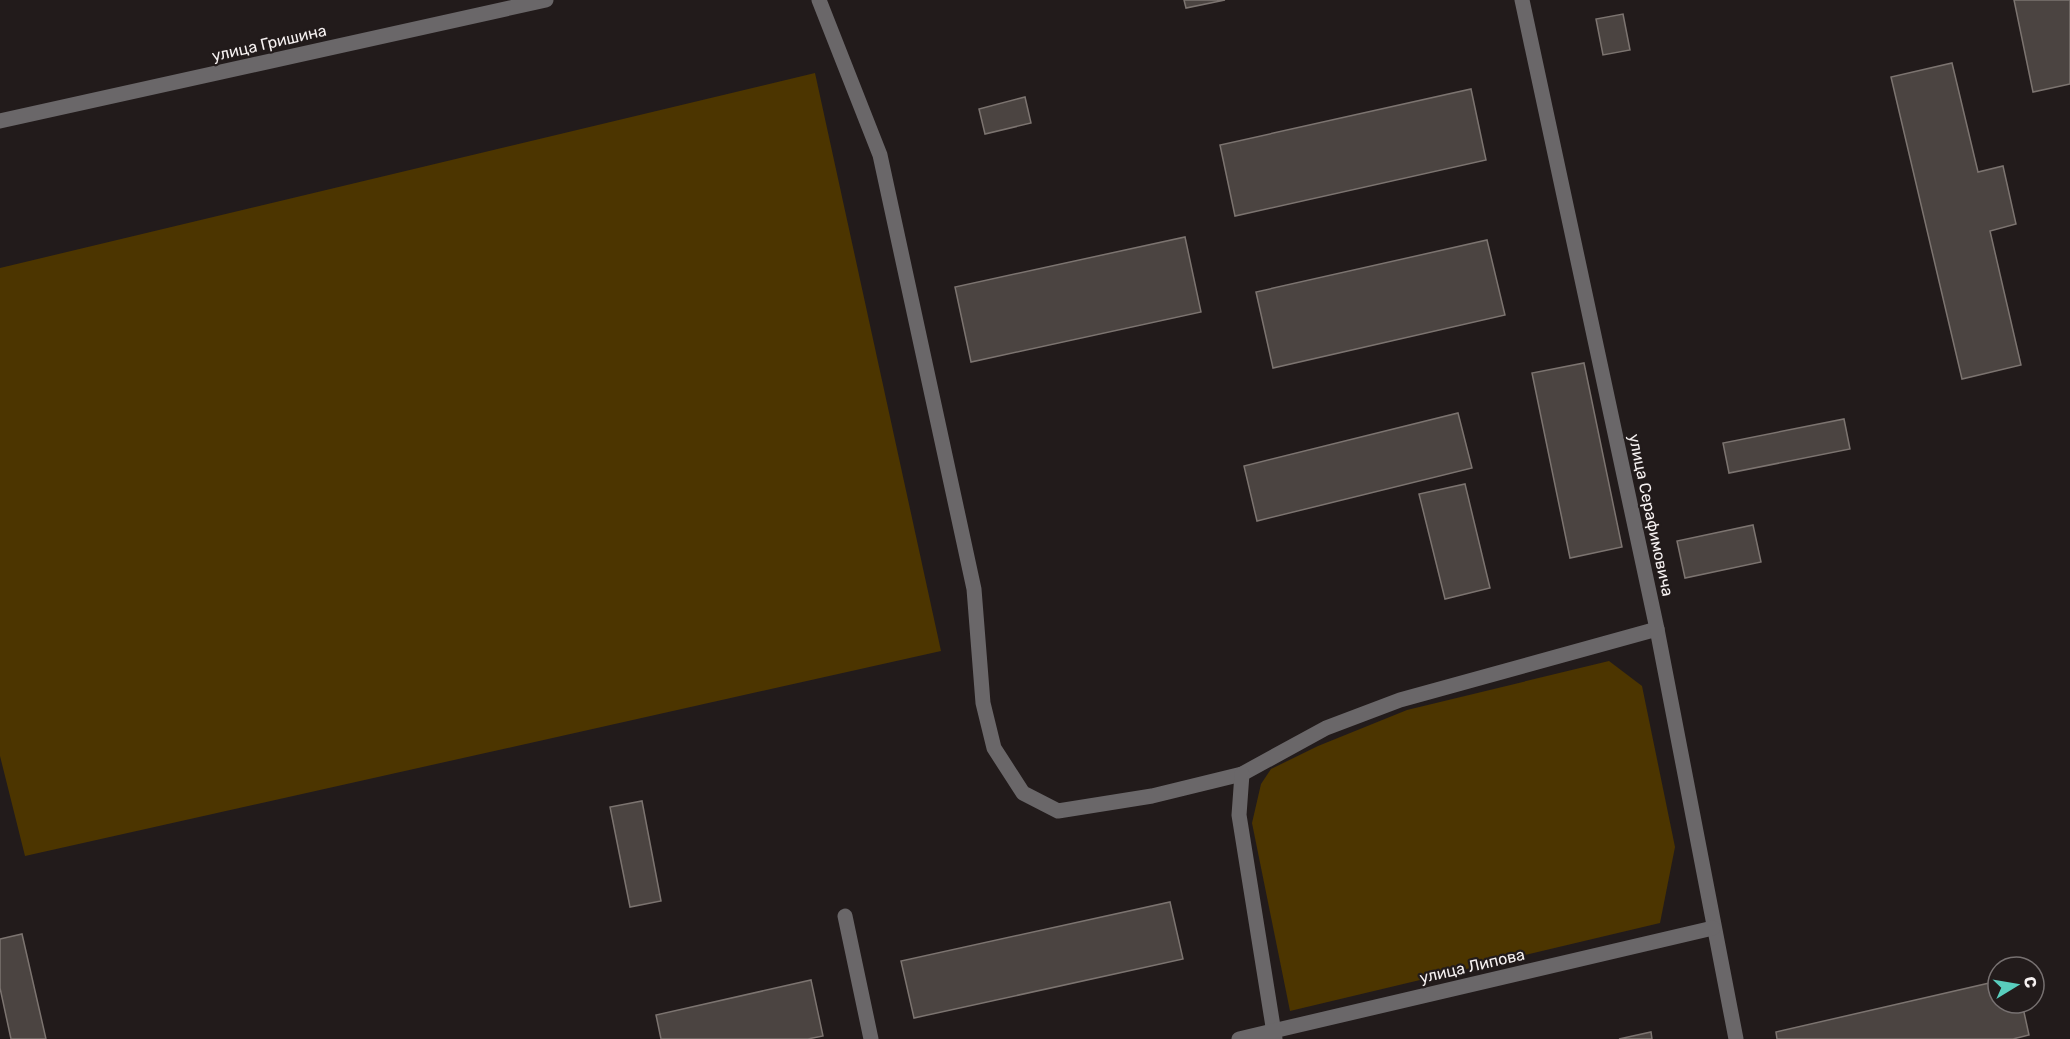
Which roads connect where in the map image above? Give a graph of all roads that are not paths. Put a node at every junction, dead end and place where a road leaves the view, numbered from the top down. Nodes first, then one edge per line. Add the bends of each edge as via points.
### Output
1 (546, 0) edge
2 (819, 0) edge
3 (1522, 0) edge
4 (0, 121) edge
5 (1657, 629) junction
6 (1242, 774) junction
7 (845, 916) dead end
8 (1713, 928) junction
9 (1275, 1035) edge
10 (871, 1039) edge
11 (1239, 1039) edge
12 (1736, 1039) edge

1 - 4 street, улица Гришина
2 - 6 street via 880,155 970,567 983,704 994,748 1023,793 1058,811 1152,796
3 - 5 street, улица Серафимовича
5 - 6 street via 1400,700 1326,728
5 - 8 street, улица Серафимовича
6 - 9 street via 1239,815
7 - 10 street
8 - 9 street, улица Липова
8 - 12 street, улица Серафимовича
9 - 11 street, улица Липова

